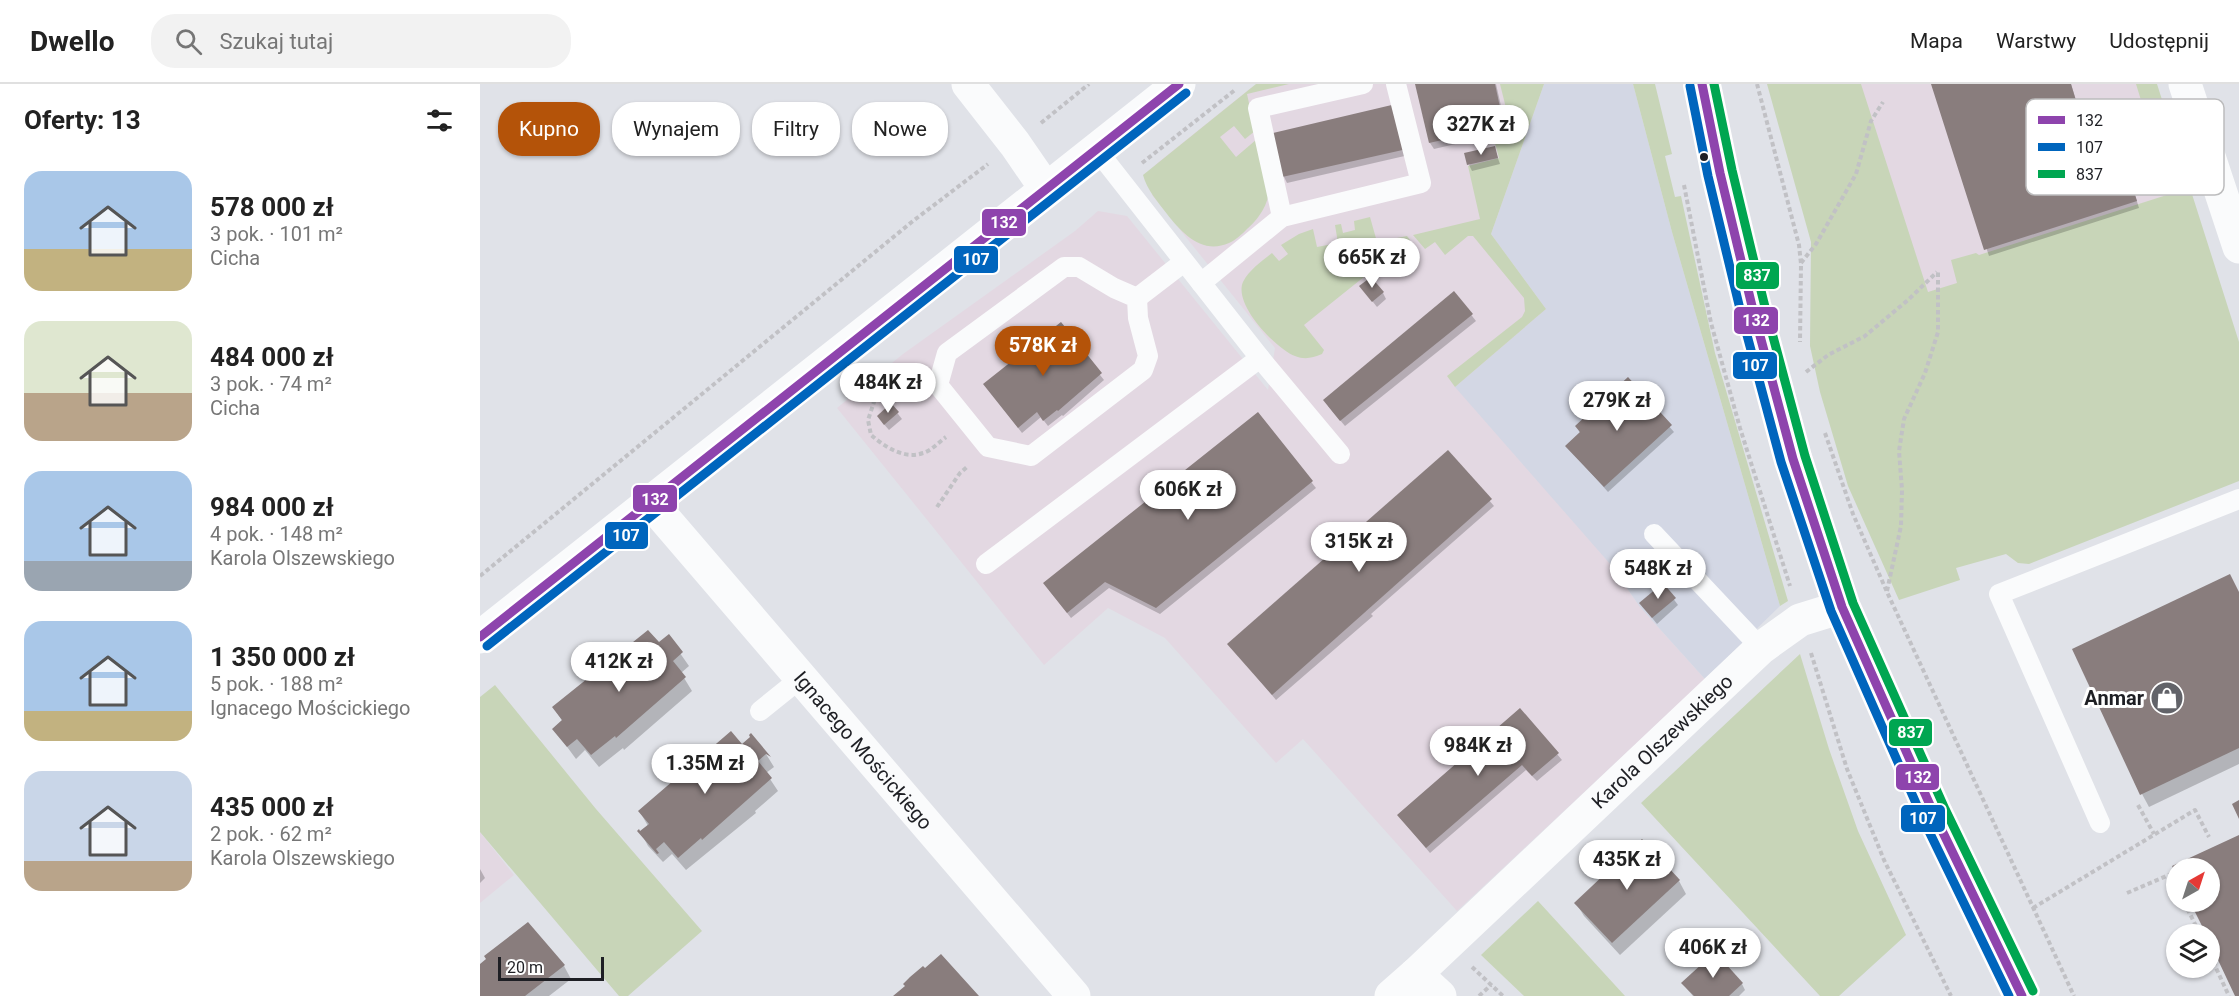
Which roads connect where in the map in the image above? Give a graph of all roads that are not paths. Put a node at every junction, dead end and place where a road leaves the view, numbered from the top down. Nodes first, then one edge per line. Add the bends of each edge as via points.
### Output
1 (968, 84) edge
2 (1179, 84) edge
3 (1363, 84) edge
4 (1396, 84) edge
5 (1702, 84) edge
6 (2185, 84) edge
7 (2190, 99) edge
8 (1096, 149) junction
9 (1046, 189) junction
10 (2222, 195) edge
11 (1282, 217) junction
12 (2239, 248) edge
13 (1184, 262) junction
14 (1201, 283) junction
15 (1137, 298) junction
16 (1260, 358) junction
17 (1340, 454) dead end
18 (2239, 500) edge
19 (651, 503) junction
20 (1654, 534) dead end
21 (987, 564) dead end
22 (1842, 607) junction
23 (480, 637) edge
24 (1761, 648) junction
25 (801, 678) junction
26 (760, 711) dead end
27 (2100, 823) dead end
28 (1416, 974) junction
29 (1074, 996) edge
30 (1390, 996) edge
31 (1440, 996) edge
32 (2022, 996) edge

1 - 9 street
2 - 8 street
3 - 11 lane via 1258,108
4 - 11 lane via 1421,183
5 - 22 street via 1752,306 1793,459
6 - 7 street
8 - 9 street
8 - 13 lane
9 - 19 street
10 - 12 street
11 - 14 lane
13 - 14 lane
13 - 15 lane
14 - 16 lane
15 - 15 lane via 1148,356 1143,370 1031,456 988,447 938,386 947,353 1064,267 1079,267
16 - 17 lane
16 - 21 lane
18 - 27 lane via 1999,594
19 - 23 street
19 - 25 street, Ignacego Mościckiego
20 - 24 lane
22 - 24 street, Karola Olszewskiego via 1800,620
22 - 32 street via 1934,814
24 - 28 street, Karola Olszewskiego
25 - 26 lane
25 - 29 street, Ignacego Mościckiego
28 - 30 street, Karola Olszewskiego
28 - 31 street

